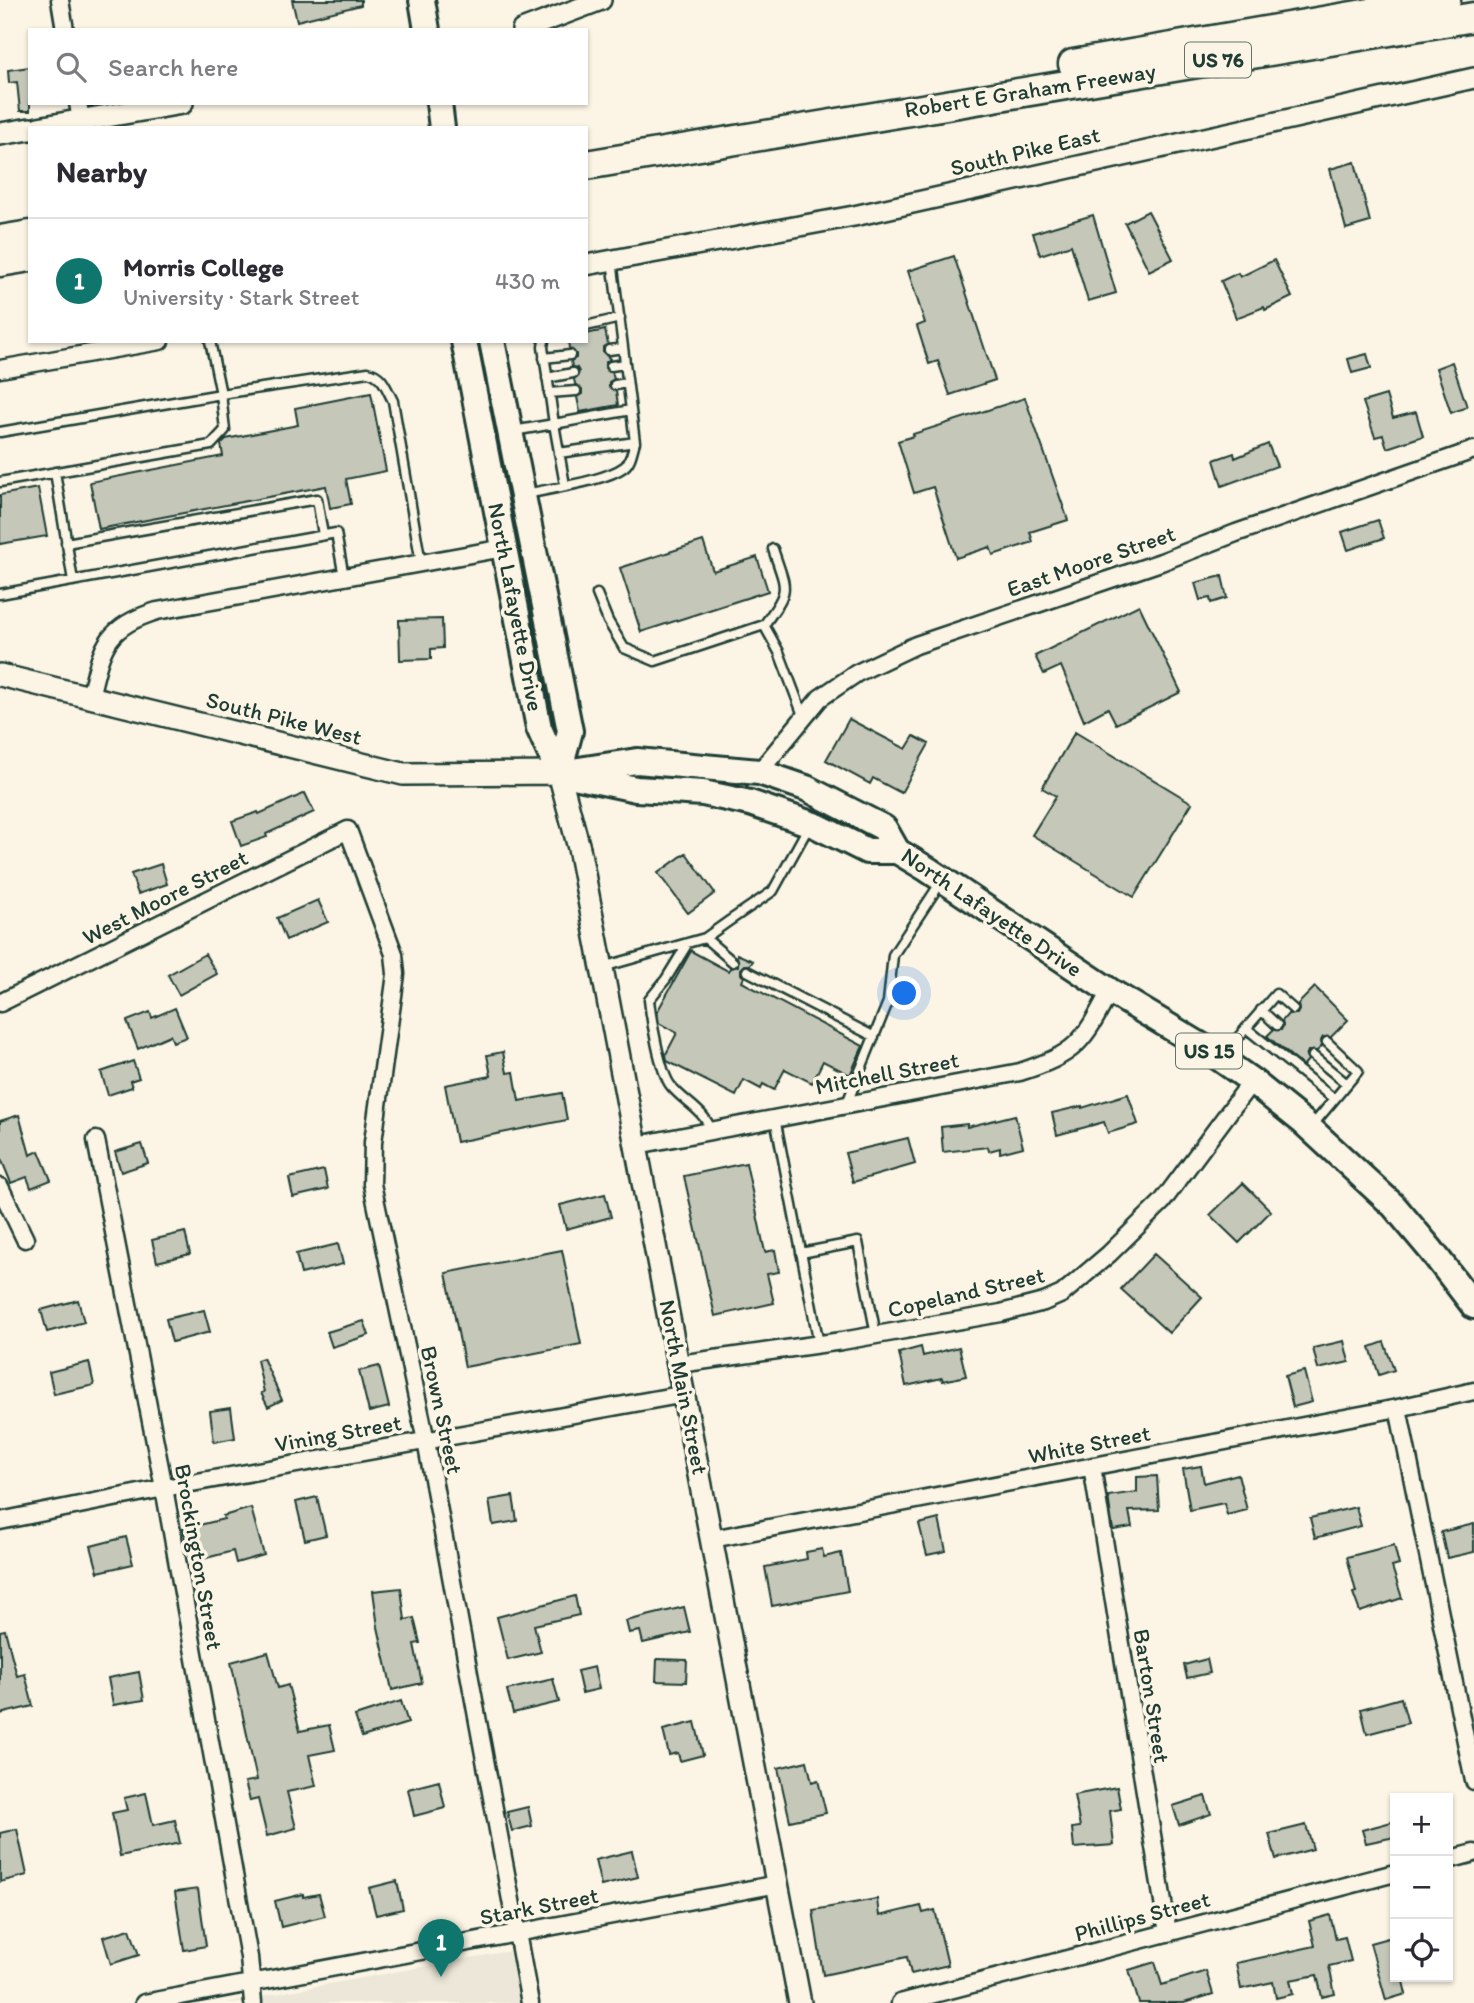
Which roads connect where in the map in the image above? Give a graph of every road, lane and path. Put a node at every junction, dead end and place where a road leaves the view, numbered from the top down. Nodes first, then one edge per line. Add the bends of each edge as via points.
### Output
1 (60, 0) edge
2 (422, 0) edge
3 (601, 0) edge
4 (1446, 0) edge
5 (1474, 17) edge
6 (65, 28) edge
7 (427, 28) edge
8 (527, 28) edge
9 (1474, 78) edge
10 (960, 93) junction
11 (159, 105) edge
12 (439, 105) edge
13 (80, 112) edge
14 (843, 113) junction
15 (43, 126) edge
16 (442, 126) edge
17 (28, 129) edge
18 (0, 134) edge
19 (588, 145) edge
20 (588, 165) edge
21 (28, 235) edge
22 (0, 240) edge
23 (28, 257) edge
24 (612, 260) junction
25 (0, 262) edge
26 (588, 265) edge
27 (620, 318) junction
28 (588, 326) edge
29 (149, 343) edge
30 (210, 343) edge
31 (464, 343) edge
32 (492, 343) edge
33 (544, 343) edge
34 (623, 348) junction
35 (609, 350) dead end
36 (570, 355) dead end
37 (544, 358) junction
38 (625, 364) junction
39 (611, 366) dead end
40 (0, 369) edge
41 (573, 373) dead end
42 (547, 378) junction
43 (627, 383) junction
44 (615, 385) dead end
45 (576, 391) dead end
46 (550, 393) junction
47 (221, 394) junction
48 (631, 410) junction
49 (554, 424) junction
50 (510, 431) junction
51 (0, 432) edge
52 (635, 442) junction
53 (1474, 450) edge
54 (559, 453) junction
55 (55, 472) junction
56 (0, 482) edge
57 (565, 485) junction
58 (523, 495) junction
59 (323, 536) junction
60 (66, 543) junction
61 (504, 548) junction
62 (773, 549) dead end
63 (421, 563) junction
64 (344, 577) junction
65 (73, 581) junction
66 (0, 594) edge
67 (597, 594) dead end
68 (764, 625) junction
69 (0, 675) edge
70 (90, 697) junction
71 (804, 718) junction
72 (759, 772) junction
73 (559, 773) junction
74 (810, 824) junction
75 (348, 830) joint
76 (897, 851) junction
77 (943, 879) junction
78 (705, 938) junction
79 (688, 943) junction
80 (733, 962) dead end
81 (603, 967) junction
82 (747, 971) dead end
83 (1110, 991) junction
84 (0, 1003) edge
85 (1293, 1009) dead end
86 (1261, 1010) junction
87 (1277, 1025) dead end
88 (1247, 1028) junction
89 (873, 1037) junction
90 (1327, 1042) dead end
91 (1313, 1056) dead end
92 (1220, 1059) junction
93 (1252, 1081) junction
94 (1347, 1084) junction
95 (1334, 1099) junction
96 (847, 1103) junction
97 (775, 1118) junction
98 (1310, 1128) junction
99 (711, 1130) junction
100 (96, 1140) dead end
101 (637, 1145) junction
102 (0, 1187) edge
103 (24, 1239) dead end
104 (801, 1253) junction
105 (1474, 1306) edge
106 (876, 1335) junction
107 (819, 1345) junction
108 (679, 1364) junction
109 (1474, 1391) edge
110 (685, 1394) junction
111 (1398, 1408) junction
112 (426, 1441) junction
113 (1092, 1466) junction
114 (164, 1488) junction
115 (0, 1521) edge
116 (712, 1539) junction
117 (1474, 1781) edge
118 (1474, 1853) edge
119 (1453, 1859) edge
120 (1390, 1874) edge
121 (778, 1884) junction
122 (517, 1933) junction
123 (1168, 1933) junction
124 (251, 1983) junction
125 (144, 2003) edge
126 (253, 2003) edge
127 (530, 2003) edge
128 (800, 2003) edge
129 (900, 2003) edge

1 - 6 street
2 - 7 main road
3 - 8 street
4 - 10 highway, Robert E Graham Freeway / US 76 via 1169,47
5 - 10 highway, Robert E Graham Freeway / US 76
9 - 24 street, South Pike East via 854,216
10 - 14 highway, Robert E Graham Freeway / US 76
11 - 13 main road
12 - 16 main road
13 - 15 main road
14 - 19 highway, Robert E Graham Freeway / US 76
14 - 20 highway, Robert E Graham Freeway / US 76
17 - 18 main road
21 - 22 highway
23 - 25 highway
24 - 26 street, South Pike East
24 - 27 lane
27 - 28 lane
27 - 34 lane
29 - 40 street
30 - 47 lane
31 - 61 main road, North Lafayette Drive
32 - 50 main road
33 - 37 lane
34 - 35 lane
34 - 38 lane
36 - 37 lane
37 - 42 lane
38 - 39 lane
38 - 43 lane
41 - 42 lane
42 - 46 lane
43 - 44 lane
43 - 48 lane
45 - 46 lane
46 - 49 lane
47 - 51 lane
47 - 55 lane via 225,430 211,445
47 - 63 lane via 375,373 393,401
48 - 49 lane
48 - 52 lane
49 - 50 lane
49 - 54 lane
50 - 58 main road
52 - 54 lane
52 - 57 lane via 626,467
53 - 71 street, East Moore Street via 916,645 857,673 820,698
54 - 57 lane
55 - 56 lane
55 - 60 lane
57 - 58 lane
58 - 73 main road via 570,732
59 - 60 lane via 317,499
59 - 64 lane via 336,533
59 - 65 lane
60 - 65 lane
61 - 63 street
61 - 73 main road, North Lafayette Drive via 539,729
62 - 68 lane via 786,588
63 - 64 street
64 - 70 street via 136,617 109,639
65 - 66 lane
67 - 68 lane via 624,648 655,662
68 - 71 lane
69 - 70 main road, South Pike West
70 - 73 main road, South Pike West via 403,774
71 - 72 street, East Moore Street
72 - 73 main road, North Lafayette Drive via 637,761
72 - 76 main road, North Lafayette Drive / US 15 via 806,788 884,828
73 - 74 main road via 636,789 703,793
73 - 81 main road, North Main Street
74 - 76 main road via 867,851
74 - 78 lane via 772,891
75 - 84 street, West Moore Street
75 - 112 street, Brown Street via 394,954 397,974 372,1175
76 - 77 main road, North Lafayette Drive / US 15
77 - 83 main road, North Lafayette Drive / US 15
77 - 89 lane via 893,955 888,1002
78 - 79 lane
78 - 80 lane
79 - 81 lane
79 - 99 lane via 649,1000 651,1022 669,1084 707,1119
81 - 101 main road, North Main Street
82 - 89 lane
83 - 92 main road, North Lafayette Drive / US 15
83 - 96 street, Mitchell Street via 1079,1043 1042,1064 1020,1072
85 - 86 lane via 1276,994
86 - 87 lane
86 - 88 lane
88 - 92 lane
88 - 95 lane
89 - 96 lane
90 - 94 lane via 1358,1071
91 - 94 lane
92 - 93 main road, North Lafayette Drive / US 15
93 - 98 main road, North Lafayette Drive / US 15
93 - 106 street, Copeland Street via 1162,1202 1062,1294 1001,1313
94 - 95 lane
95 - 98 lane
96 - 97 street, Mitchell Street
97 - 99 street, Mitchell Street
97 - 104 lane
98 - 105 main road, North Lafayette Drive / US 15 via 1394,1206
99 - 101 street, Mitchell Street
100 - 114 street, Brockington Street
101 - 108 main road, North Main Street
102 - 103 street
104 - 106 lane via 858,1242
104 - 107 lane
106 - 107 street, Copeland Street
107 - 108 street, Copeland Street
108 - 110 main road, North Main Street
109 - 111 street, White Street
110 - 112 street, Vining Street
110 - 116 main road, North Main Street
111 - 113 street, White Street
111 - 117 street
112 - 114 street, Vining Street
112 - 122 street, Brown Street
113 - 116 street, White Street
113 - 123 street, Barton Street
114 - 115 street, Vining Street
114 - 124 street, Brockington Street
116 - 121 main road, North Main Street
118 - 119 street
120 - 123 street, Phillips Street
121 - 122 street, Stark Street
121 - 128 main road, North Main Street
122 - 124 street, Stark Street
122 - 127 street, Brown Street
123 - 129 street, Phillips Street
124 - 125 street, Stark Street
124 - 126 street, Brockington Street

